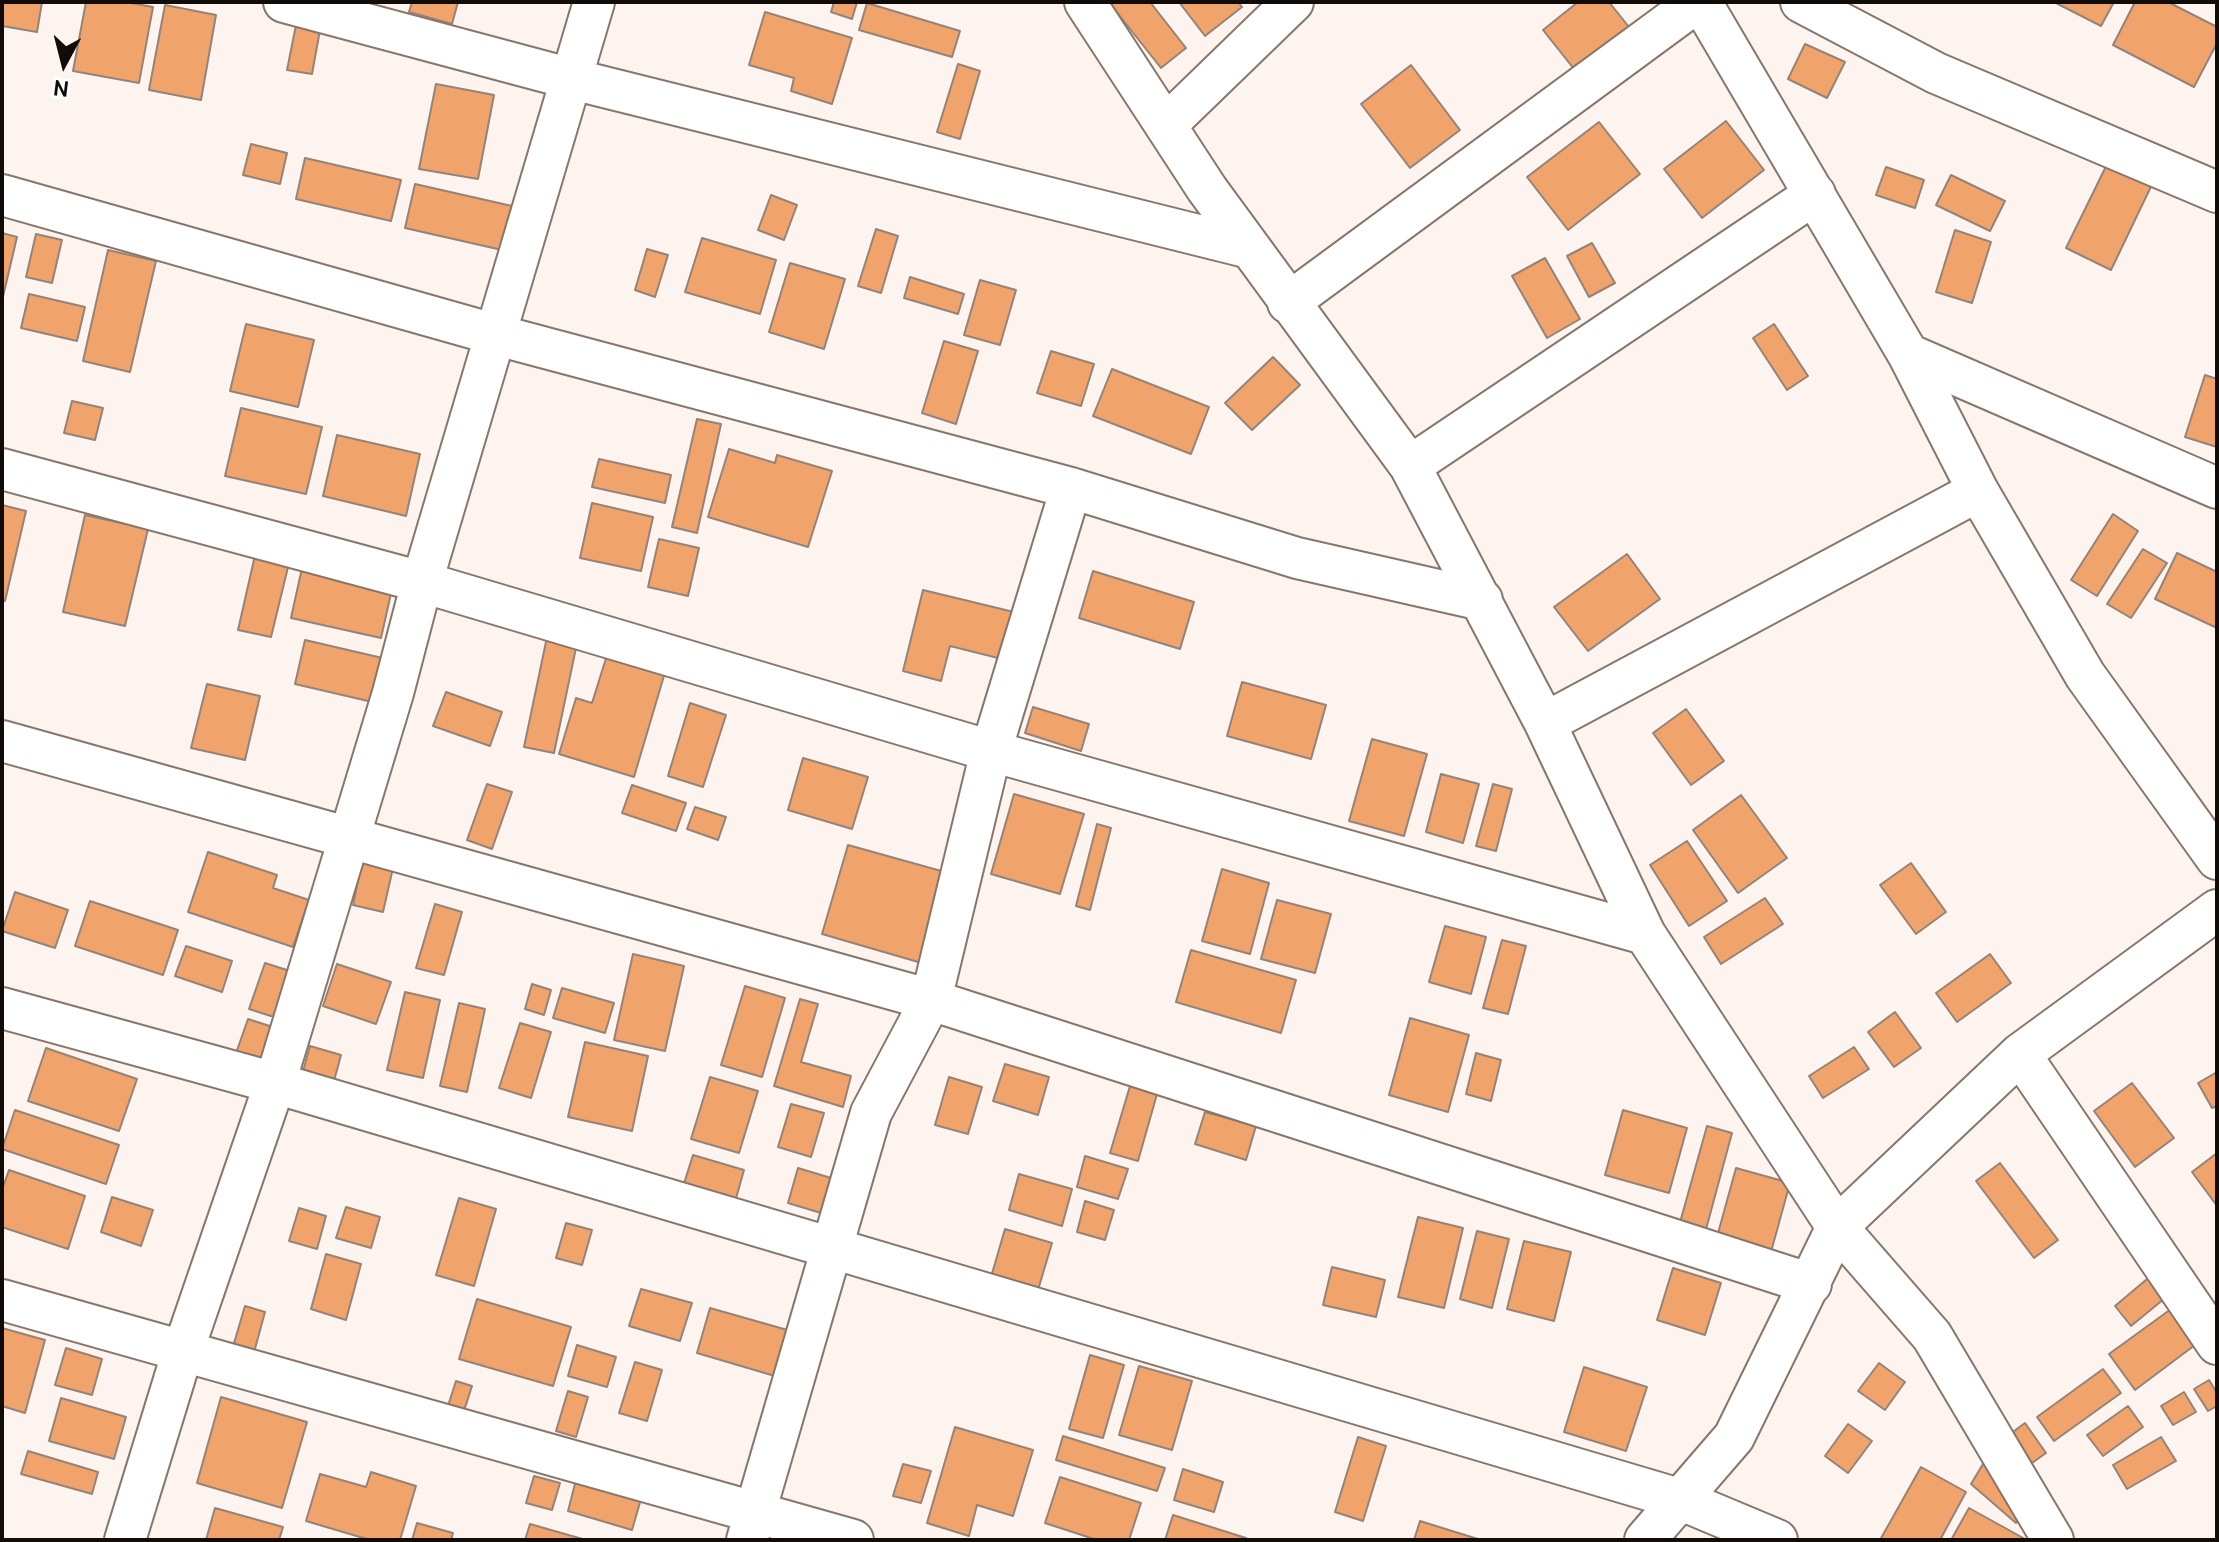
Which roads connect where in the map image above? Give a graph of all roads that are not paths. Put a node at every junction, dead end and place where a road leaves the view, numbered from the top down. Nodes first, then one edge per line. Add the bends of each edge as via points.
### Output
1 (284, 2) edge
2 (594, 2) edge
3 (1085, 2) edge
4 (1293, 2) edge
5 (1699, 2) edge
6 (1801, 2) edge
7 (572, 79) junction
8 (1166, 125) junction
9 (2217, 192) edge
10 (1815, 194) junction
11 (2, 195) edge
12 (1250, 248) junction
13 (1288, 303) junction
14 (497, 335) junction
15 (1908, 354) junction
16 (1410, 466) junction
17 (2, 469) edge
18 (1071, 488) junction
19 (2217, 488) edge
20 (1978, 491) junction
21 (422, 582) junction
22 (1482, 600) junction
23 (1545, 723) junction
24 (2, 741) edge
25 (991, 751) junction
26 (349, 836) junction
27 (2217, 859) edge
28 (2217, 910) edge
29 (1645, 934) junction
30 (931, 1000) junction
31 (2, 1008) edge
32 (2020, 1054) junction
33 (275, 1083) junction
34 (1837, 1227) junction
35 (830, 1250) junction
36 (1811, 1284) junction
37 (2, 1300) edge
38 (2217, 1344) edge
39 (182, 1354) junction
40 (1679, 1499) junction
41 (750, 1525) edge
42 (125, 1540) edge
43 (853, 1540) edge
44 (1645, 1540) edge
45 (1777, 1540) edge
46 (2053, 1540) edge

1 - 7 street
2 - 7 street
3 - 8 street
4 - 8 street
5 - 10 street
5 - 13 street
6 - 9 street via 1936,73
7 - 12 street
7 - 14 street
8 - 12 street
10 - 15 street
10 - 16 street
11 - 14 street
12 - 13 street
13 - 16 street
14 - 18 street
14 - 21 street
15 - 19 street
15 - 20 street
16 - 22 street
17 - 21 street
18 - 22 street via 1297,558
18 - 25 street
20 - 23 street
20 - 27 street via 2085,675
21 - 25 street
21 - 26 street
22 - 23 street
23 - 29 street
24 - 26 street
25 - 29 street
25 - 30 street
26 - 30 street
26 - 33 street
28 - 32 street
29 - 34 street
30 - 35 street via 871,1113
30 - 36 street
31 - 33 street
32 - 34 street
32 - 38 street
33 - 35 street
33 - 39 street
34 - 36 street
34 - 46 street via 1932,1336
35 - 40 street
35 - 41 street
36 - 40 street via 1734,1437
37 - 39 street
39 - 41 street
39 - 42 street
40 - 44 street
40 - 45 street
41 - 43 street

